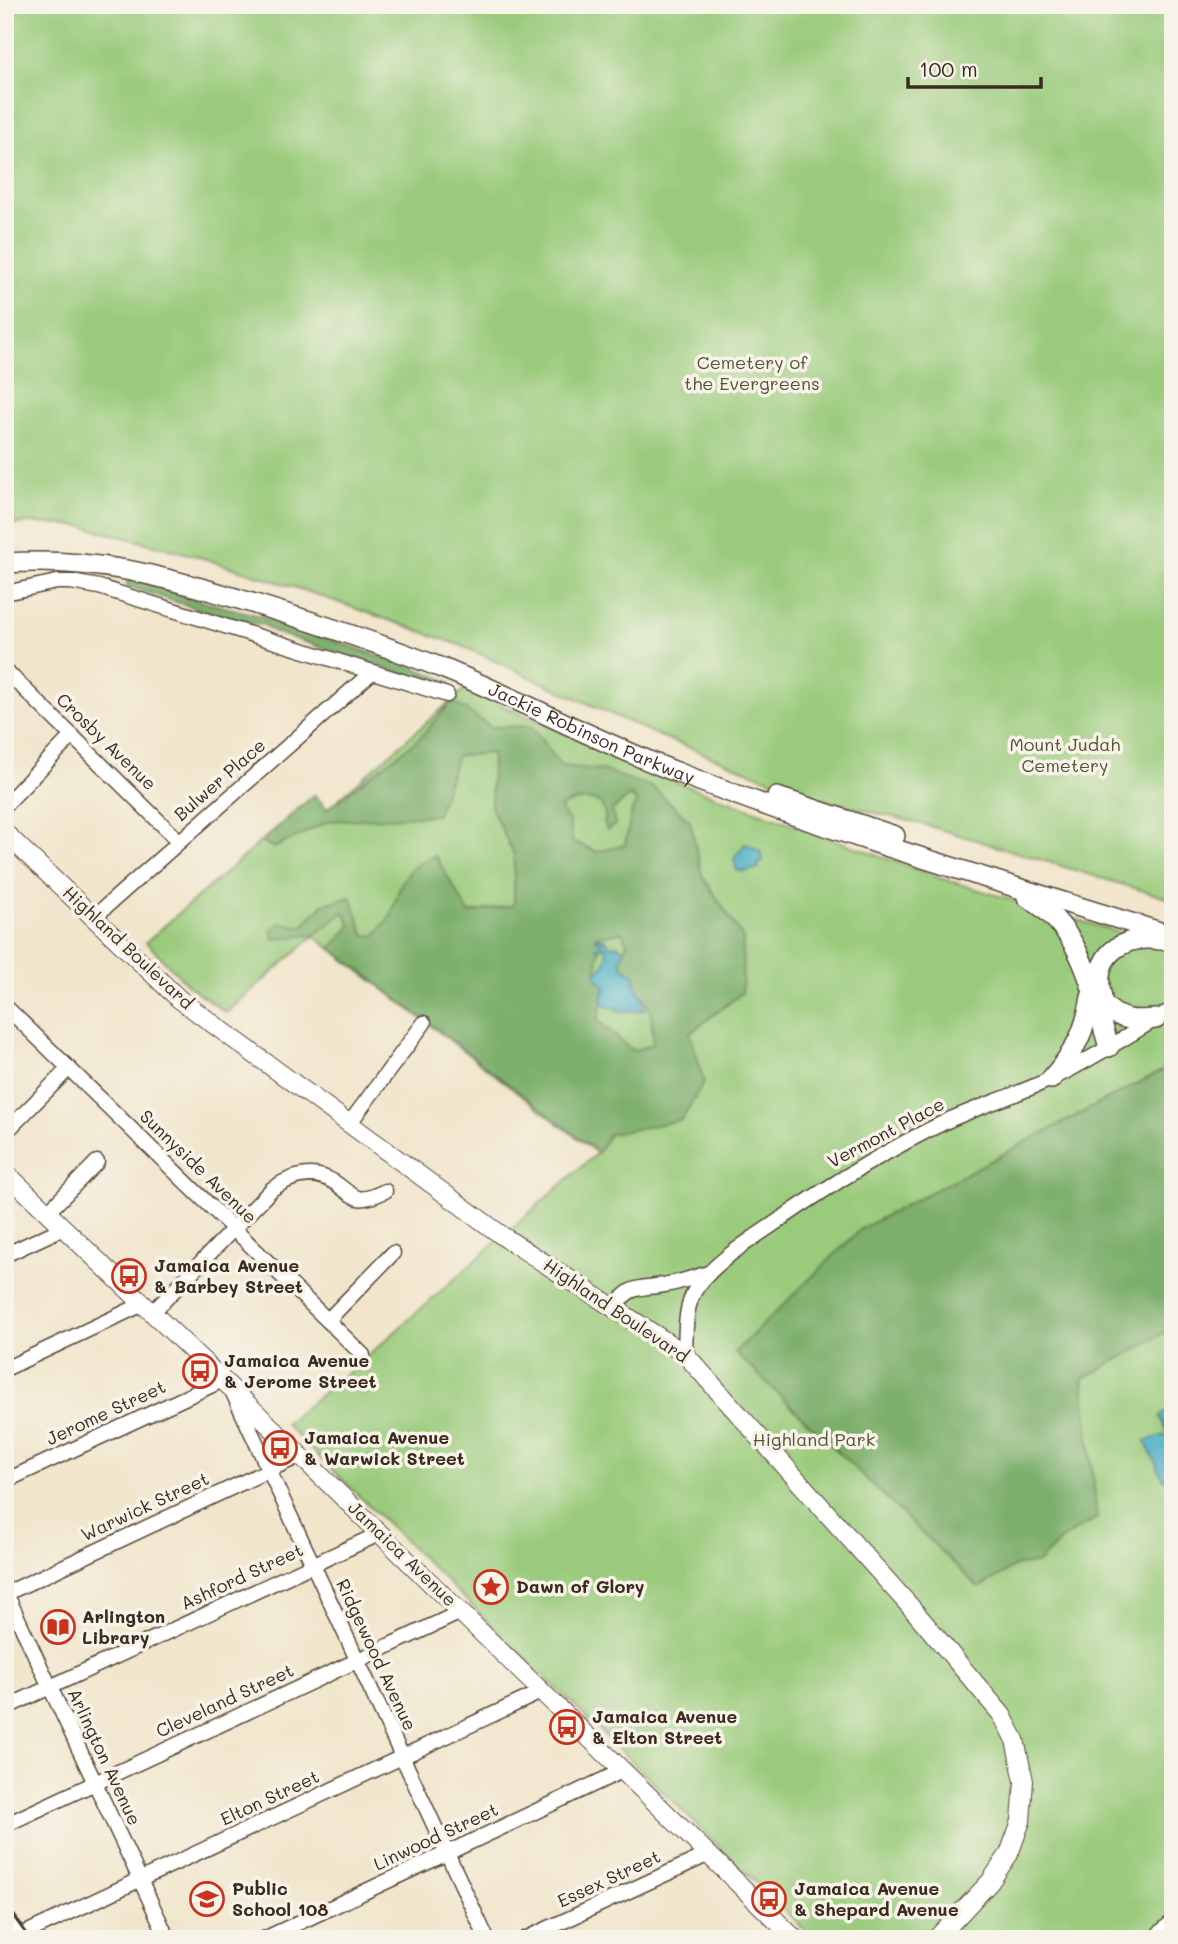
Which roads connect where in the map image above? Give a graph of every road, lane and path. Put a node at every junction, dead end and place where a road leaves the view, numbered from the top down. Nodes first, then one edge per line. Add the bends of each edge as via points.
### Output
1 (9, 557) edge
2 (5, 593) edge
3 (5, 670) edge
4 (371, 673) junction
5 (447, 695) dead end
6 (72, 736) junction
7 (5, 805) edge
8 (5, 833) edge
9 (180, 841) junction
10 (999, 881) junction
11 (94, 917) junction
12 (1173, 924) edge
13 (1173, 936) edge
14 (1173, 943) edge
15 (1098, 998) junction
16 (5, 1006) edge
17 (1164, 1014) edge
18 (424, 1023) dead end
19 (1112, 1045) junction
20 (69, 1068) junction
21 (1051, 1079) junction
22 (349, 1124) junction
23 (5, 1133) edge
24 (97, 1161) dead end
25 (5, 1172) edge
26 (385, 1191) dead end
27 (47, 1213) junction
28 (63, 1228) junction
29 (234, 1229) junction
30 (393, 1253) dead end
31 (5, 1255) edge
32 (709, 1273) junction
33 (615, 1307) junction
34 (148, 1308) junction
35 (328, 1320) junction
36 (363, 1354) dead end
37 (685, 1354) junction
38 (5, 1369) edge
39 (227, 1384) junction
40 (301, 1455) junction
41 (268, 1471) junction
42 (5, 1481) edge
43 (381, 1533) junction
44 (313, 1565) junction
45 (6, 1592) edge
46 (461, 1612) junction
47 (358, 1661) junction
48 (50, 1688) junction
49 (543, 1691) junction
50 (5, 1709) edge
51 (402, 1757) junction
52 (624, 1770) junction
53 (95, 1783) junction
54 (5, 1825) edge
55 (447, 1853) junction
56 (709, 1854) junction
57 (140, 1880) junction
58 (5, 1915) edge
59 (1173, 1921) edge
60 (788, 1937) edge
61 (19, 1938) edge
62 (167, 1939) edge
63 (264, 1939) edge
64 (487, 1939) edge
65 (525, 1939) edge
66 (936, 1939) edge
67 (1153, 1939) edge

1 - 10 highway, Jackie Robinson Parkway via 125,569 310,621 445,669 688,777 816,824
1 - 12 highway, Jackie Robinson Parkway via 66,550 115,555 276,597 441,657 774,796
2 - 4 street via 57,582 99,587
3 - 6 street, Crosby Avenue
4 - 5 street
4 - 9 street, Bulwer Place
6 - 7 street
6 - 9 street, Crosby Avenue
8 - 11 main road, Highland Boulevard
9 - 11 street, Bulwer Place
10 - 13 highway, Jackie Robinson Parkway
10 - 15 highway via 1041,905 1061,924 1080,954
11 - 22 main road, Highland Boulevard via 179,999
14 - 15 highway via 1141,939 1114,950 1101,971
15 - 17 highway via 1127,1020
15 - 19 highway
15 - 21 highway via 1069,1058
16 - 20 street, Sunnyside Avenue
17 - 19 street, Vermont Place
18 - 22 street
19 - 21 street, Vermont Place
20 - 23 street
20 - 29 street, Sunnyside Avenue
21 - 32 street, Vermont Place via 950,1120 887,1152 825,1188
22 - 33 main road, Highland Boulevard via 504,1237
24 - 27 street
25 - 27 main road, Jamaica Avenue
26 - 29 street via 356,1197 332,1180 294,1176 272,1189
27 - 28 main road, Jamaica Avenue
28 - 31 street
28 - 34 main road, Jamaica Avenue
29 - 34 street
29 - 35 street, Sunnyside Avenue
30 - 35 street
32 - 33 street via 639,1287
32 - 37 street, Vermont Place via 690,1299
33 - 37 main road, Highland Boulevard
34 - 38 street
34 - 39 main road, Jamaica Avenue
35 - 36 street, Sunnyside Avenue
37 - 66 main road, Highland Boulevard via 916,1613 1002,1715 1015,1740 1024,1781 1021,1821 1009,1854 990,1882
39 - 40 main road, Jamaica Avenue
39 - 41 street, Ridgewood Avenue
39 - 42 street, Jerome Street
40 - 41 street, Warwick Street
40 - 43 main road, Jamaica Avenue
41 - 44 street, Ridgewood Avenue
41 - 45 street, Warwick Street
43 - 44 street, Ashford Street
43 - 46 main road, Jamaica Avenue
44 - 47 street, Ridgewood Avenue
44 - 48 street, Ashford Street
45 - 48 street, Arlington Avenue
46 - 47 street, Cleveland Street
46 - 49 main road, Jamaica Avenue
47 - 51 street, Ridgewood Avenue
47 - 53 street, Cleveland Street
48 - 50 street, Ashford Street
48 - 53 street, Arlington Avenue
49 - 51 street, Elton Street
49 - 52 main road, Jamaica Avenue
51 - 55 street, Ridgewood Avenue
51 - 57 street, Elton Street
52 - 55 street, Linwood Street
52 - 56 main road, Jamaica Avenue
53 - 54 street, Cleveland Street
53 - 57 street, Arlington Avenue
55 - 63 street, Linwood Street
55 - 64 street, Ridgewood Avenue
56 - 60 main road, Jamaica Avenue
56 - 65 street, Essex Street
57 - 61 street, Elton Street
57 - 62 street, Arlington Avenue
58 - 61 street
59 - 67 street

